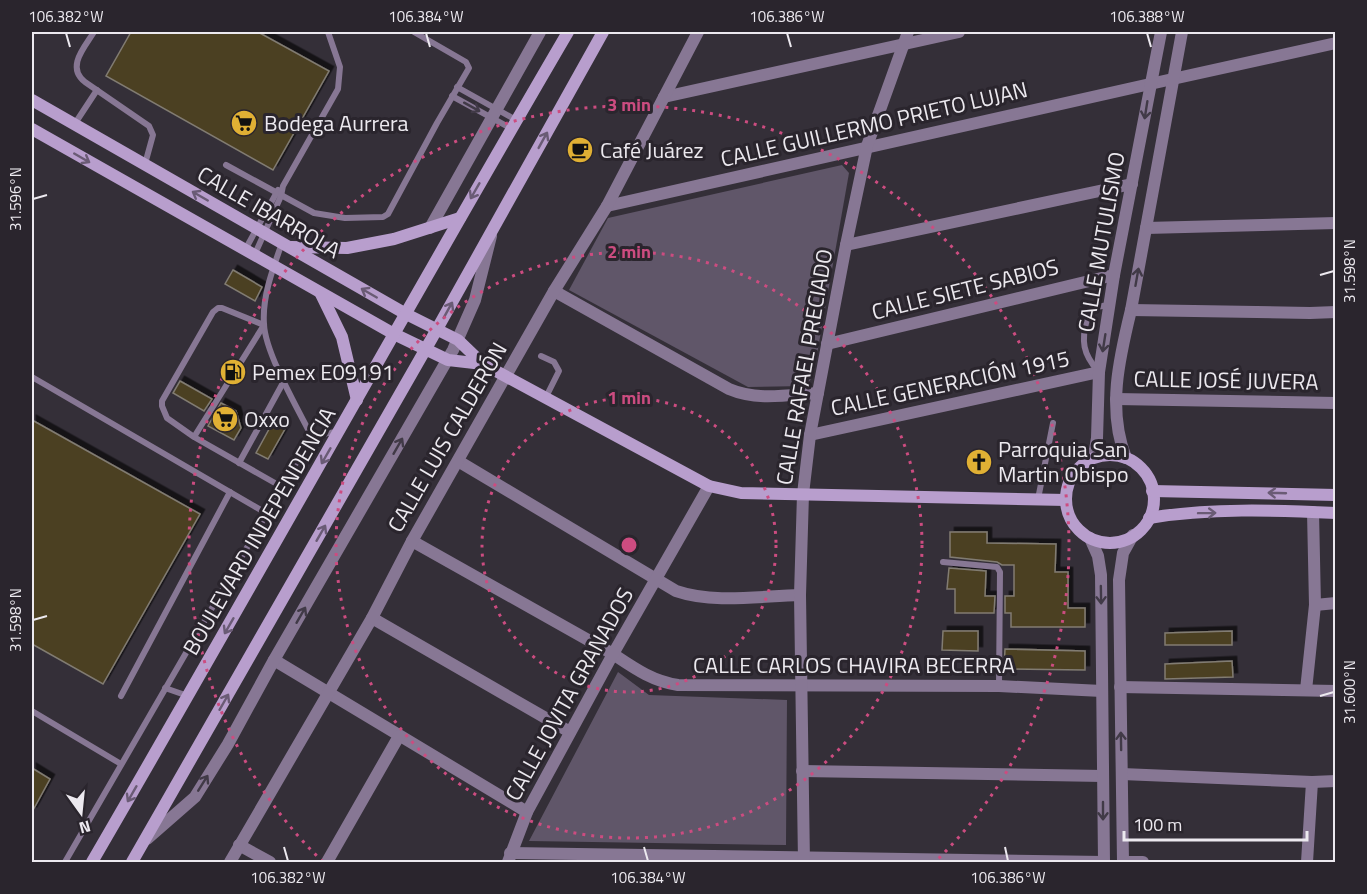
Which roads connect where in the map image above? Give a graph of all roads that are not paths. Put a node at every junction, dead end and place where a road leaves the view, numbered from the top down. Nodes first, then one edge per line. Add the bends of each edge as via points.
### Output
1 (94, 32) edge
2 (328, 32) edge
3 (414, 32) edge
4 (540, 32) edge
5 (568, 32) edge
6 (603, 32) edge
7 (698, 32) edge
8 (908, 32) edge
9 (959, 32) edge
10 (1161, 32) edge
11 (1182, 32) edge
12 (1335, 43) edge
13 (902, 46) junction
14 (1172, 80) junction
15 (1150, 84) junction
16 (458, 87) junction
17 (97, 90) junction
18 (452, 96) junction
19 (664, 98) junction
20 (32, 100) edge
21 (494, 113) junction
22 (74, 124) junction
23 (514, 124) junction
24 (32, 129) edge
25 (867, 146) junction
26 (145, 165) junction
27 (226, 165) dead end
28 (1132, 184) junction
29 (278, 193) junction
30 (607, 206) junction
31 (460, 218) junction
32 (1335, 223) edge
33 (430, 228) junction
34 (1146, 228) junction
35 (260, 230) junction
36 (492, 231) junction
37 (285, 245) junction
38 (846, 245) junction
39 (250, 253) junction
40 (273, 267) junction
41 (1114, 275) junction
42 (554, 291) junction
43 (321, 293) junction
44 (1110, 305) junction
45 (1131, 310) junction
46 (1335, 312) edge
47 (406, 314) junction
48 (264, 326) junction
49 (437, 329) junction
50 (394, 334) junction
51 (458, 340) junction
52 (827, 344) junction
53 (425, 350) junction
54 (541, 356) dead end
55 (448, 360) junction
56 (483, 364) junction
57 (1099, 372) junction
58 (32, 377) edge
59 (506, 377) junction
60 (284, 381) junction
61 (818, 393) junction
62 (545, 398) junction
63 (357, 399) junction
64 (1116, 399) junction
65 (1335, 403) edge
66 (1053, 423) dead end
67 (339, 433) junction
68 (810, 435) junction
69 (194, 437) junction
70 (314, 439) junction
71 (1126, 458) junction
72 (1089, 460) junction
73 (458, 461) junction
74 (239, 463) junction
75 (709, 486) junction
76 (282, 487) junction
77 (1152, 491) junction
78 (230, 492) junction
79 (1251, 492) junction
80 (803, 494) junction
81 (1335, 495) edge
82 (1038, 499) junction
83 (1066, 500) junction
84 (1250, 512) junction
85 (1313, 512) junction
86 (266, 513) junction
87 (1335, 513) edge
88 (1149, 518) junction
89 (1133, 535) junction
90 (1090, 538) junction
91 (412, 541) junction
92 (943, 562) dead end
93 (656, 580) junction
94 (800, 595) junction
95 (1335, 603) edge
96 (1315, 605) junction
97 (372, 618) junction
98 (613, 654) junction
99 (274, 660) junction
100 (801, 684) junction
101 (999, 686) junction
102 (1120, 687) junction
103 (165, 688) junction
104 (1306, 690) junction
105 (1102, 691) junction
106 (1335, 691) edge
107 (328, 693) junction
108 (121, 696) dead end
109 (189, 696) junction
110 (32, 711) edge
111 (570, 732) junction
112 (399, 736) junction
113 (121, 764) junction
114 (802, 771) junction
115 (1122, 774) junction
116 (1103, 776) junction
117 (1335, 781) edge
118 (1312, 782) junction
119 (527, 812) junction
120 (147, 839) junction
121 (239, 845) junction
122 (509, 858) edge
123 (804, 861) edge
124 (65, 862) edge
125 (92, 862) edge
126 (132, 862) edge
127 (230, 862) edge
128 (270, 862) edge
129 (327, 862) edge
130 (1104, 862) edge
131 (1123, 862) edge
132 (1143, 862) edge
133 (1307, 862) edge

1 - 17 lane via 76,66 82,80
2 - 29 lane via 340,67 338,89
3 - 16 lane via 466,62 468,71
4 - 21 street
5 - 23 main road, BOULEVARD INDEPENDENCIA
36 -> 6 main road
7 - 19 street, CALLE LUIS CALDERÓN
8 - 13 street, CALLE RAFAEL PRECIADO
9 - 13 street
10 - 15 street, CALLE MUTULISMO
11 - 14 street, CALLE MUTULISMO
12 - 14 street, CALLE GUILLERMO PRIETO LUJAN
13 - 19 street
13 - 25 street, CALLE RAFAEL PRECIADO
14 - 15 street, CALLE GUILLERMO PRIETO LUJAN
14 - 34 street, CALLE MUTULISMO
15 - 25 street, CALLE GUILLERMO PRIETO LUJAN
15 -> 28 street, CALLE MUTULISMO
16 - 18 lane
16 - 21 lane
17 - 22 lane
17 - 26 lane via 149,126 153,135
18 -> 21 lane
18 - 29 lane via 383,217 326,216
19 - 30 street, CALLE LUIS CALDERÓN
20 - 22 main road, CALLE IBARROLA
21 - 23 lane
21 - 33 street
22 - 26 main road, CALLE IBARROLA
23 -> 31 main road, BOULEVARD INDEPENDENCIA
24 -> 39 main road, CALLE IBARROLA
25 - 30 street, CALLE GUILLERMO PRIETO LUJAN
25 - 38 street, CALLE RAFAEL PRECIADO
35 -> 26 main road, CALLE IBARROLA
27 - 29 lane
28 - 38 street
28 - 41 street, CALLE MUTULISMO
29 - 35 lane
30 - 42 street, CALLE LUIS CALDERÓN
31 - 33 main road
31 - 47 main road, BOULEVARD INDEPENDENCIA
32 - 34 street
33 - 37 main road via 346,248
45 -> 34 street, CALLE MUTULISMO
35 - 37 main road, CALLE IBARROLA
35 - 39 lane
35 - 39 lane
49 -> 36 main road
36 - 51 street via 475,300
37 - 40 lane
47 -> 37 main road, CALLE IBARROLA
38 - 52 street, CALLE RAFAEL PRECIADO
39 - 40 main road, CALLE IBARROLA
40 - 43 main road, CALLE IBARROLA
40 - 48 lane
41 - 44 street, CALLE MUTULISMO
41 - 52 street, CALLE SIETE SABIOS
42 - 59 street, CALLE LUIS CALDERÓN
42 - 61 street via 744,395
43 - 50 main road, CALLE IBARROLA
43 - 63 main road via 342,337
44 -> 57 street, CALLE MUTULISMO
44 - 57 lane via 1094,308 1083,333 1089,361
45 - 46 street
45 - 64 street, CALLE MUTULISMO via 1120,355
47 - 49 main road, CALLE IBARROLA
47 - 50 main road, BOULEVARD INDEPENDENCIA
48 - 60 lane
48 - 69 lane
48 - 69 lane via 222,308 213,312 162,401 167,418
49 - 51 main road, CALLE IBARROLA
49 - 53 main road
50 - 53 main road, CALLE IBARROLA
50 - 63 main road, BOULEVARD INDEPENDENCIA
51 - 55 street
51 - 56 main road, CALLE IBARROLA
52 - 61 street, CALLE RAFAEL PRECIADO
53 - 55 main road, CALLE IBARROLA
120 -> 53 main road
54 - 62 lane via 554,362 559,371
55 - 56 main road, CALLE IBARROLA
99 -> 55 street
56 - 59 main road, CALLE IBARROLA
57 - 68 street, CALLE GENERACIÓN 1915
57 - 72 street, CALLE MUTULISMO via 1097,438
58 - 78 lane
59 - 62 main road, CALLE IBARROLA
59 - 73 street, CALLE LUIS CALDERÓN
60 - 70 lane
60 - 74 lane
61 - 68 street, CALLE RAFAEL PRECIADO
62 - 75 main road, CALLE IBARROLA
63 - 67 main road, BOULEVARD INDEPENDENCIA
64 - 65 street, CALLE JOSÉ JUVERA
64 - 71 street, CALLE MUTULISMO via 1116,420
66 - 82 lane
67 - 70 lane via 324,432
67 -> 109 main road, BOULEVARD INDEPENDENCIA
68 - 80 street, CALLE RAFAEL PRECIADO
69 - 74 lane
70 - 76 lane
71 - 72 main road via 1104,455
71 - 77 main road via 1146,474
72 - 83 main road via 1073,474
73 - 91 street, CALLE LUIS CALDERÓN
73 - 93 street
74 - 76 lane
75 - 80 main road, CALLE IBARROLA via 741,493
75 - 93 street, CALLE JOVITA GRANADOS
76 - 86 lane
77 - 79 main road
77 - 88 main road via 1154,507
78 - 86 lane
78 - 108 lane
81 -> 79 main road
79 - 84 main road
80 - 82 main road, CALLE IBARROLA
80 - 94 street, CALLE RAFAEL PRECIADO
82 - 83 main road, CALLE IBARROLA
83 - 90 main road via 1072,522
84 - 85 main road
88 -> 84 main road via 1176,513
85 - 87 main road
85 - 96 street
86 - 103 lane
88 - 89 main road
89 - 90 main road via 1119,541
89 - 102 street via 1120,563
90 -> 105 street via 1101,575
91 - 97 street, CALLE LUIS CALDERÓN
91 - 98 street, CALLE CARLOS CHAVIRA BECERRA
92 - 101 lane via 997,567 1000,572
93 - 94 street via 691,596
93 - 98 street, CALLE JOVITA GRANADOS
94 - 100 street, CALLE RAFAEL PRECIADO
95 - 96 street
96 - 104 street
97 - 107 street, CALLE LUIS CALDERÓN
97 - 111 street
98 - 100 street, CALLE CARLOS CHAVIRA BECERRA via 648,676 678,685
98 - 111 street, CALLE JOVITA GRANADOS
99 - 107 street
120 -> 99 street via 195,797
100 - 101 street, CALLE CARLOS CHAVIRA BECERRA
100 - 114 street, CALLE RAFAEL PRECIADO
101 - 105 street, CALLE CARLOS CHAVIRA BECERRA
102 - 104 street
115 -> 102 street
103 - 109 lane
103 - 113 lane
104 - 106 street
105 - 116 street
107 - 112 street
107 - 121 street, CALLE LUIS CALDERÓN
109 -> 125 main road, BOULEVARD INDEPENDENCIA
110 - 113 lane
111 - 119 street, CALLE JOVITA GRANADOS
112 - 119 street
112 - 129 street
113 - 124 lane
114 - 116 street
114 - 123 street, CALLE RAFAEL PRECIADO
115 - 118 street
115 - 131 street
116 -> 130 street
117 - 118 street
118 - 133 street
119 - 122 street, CALLE JOVITA GRANADOS
120 - 126 main road
121 - 127 street, CALLE LUIS CALDERÓN
121 - 128 street
122 - 123 street
123 - 130 street
131 - 132 street

